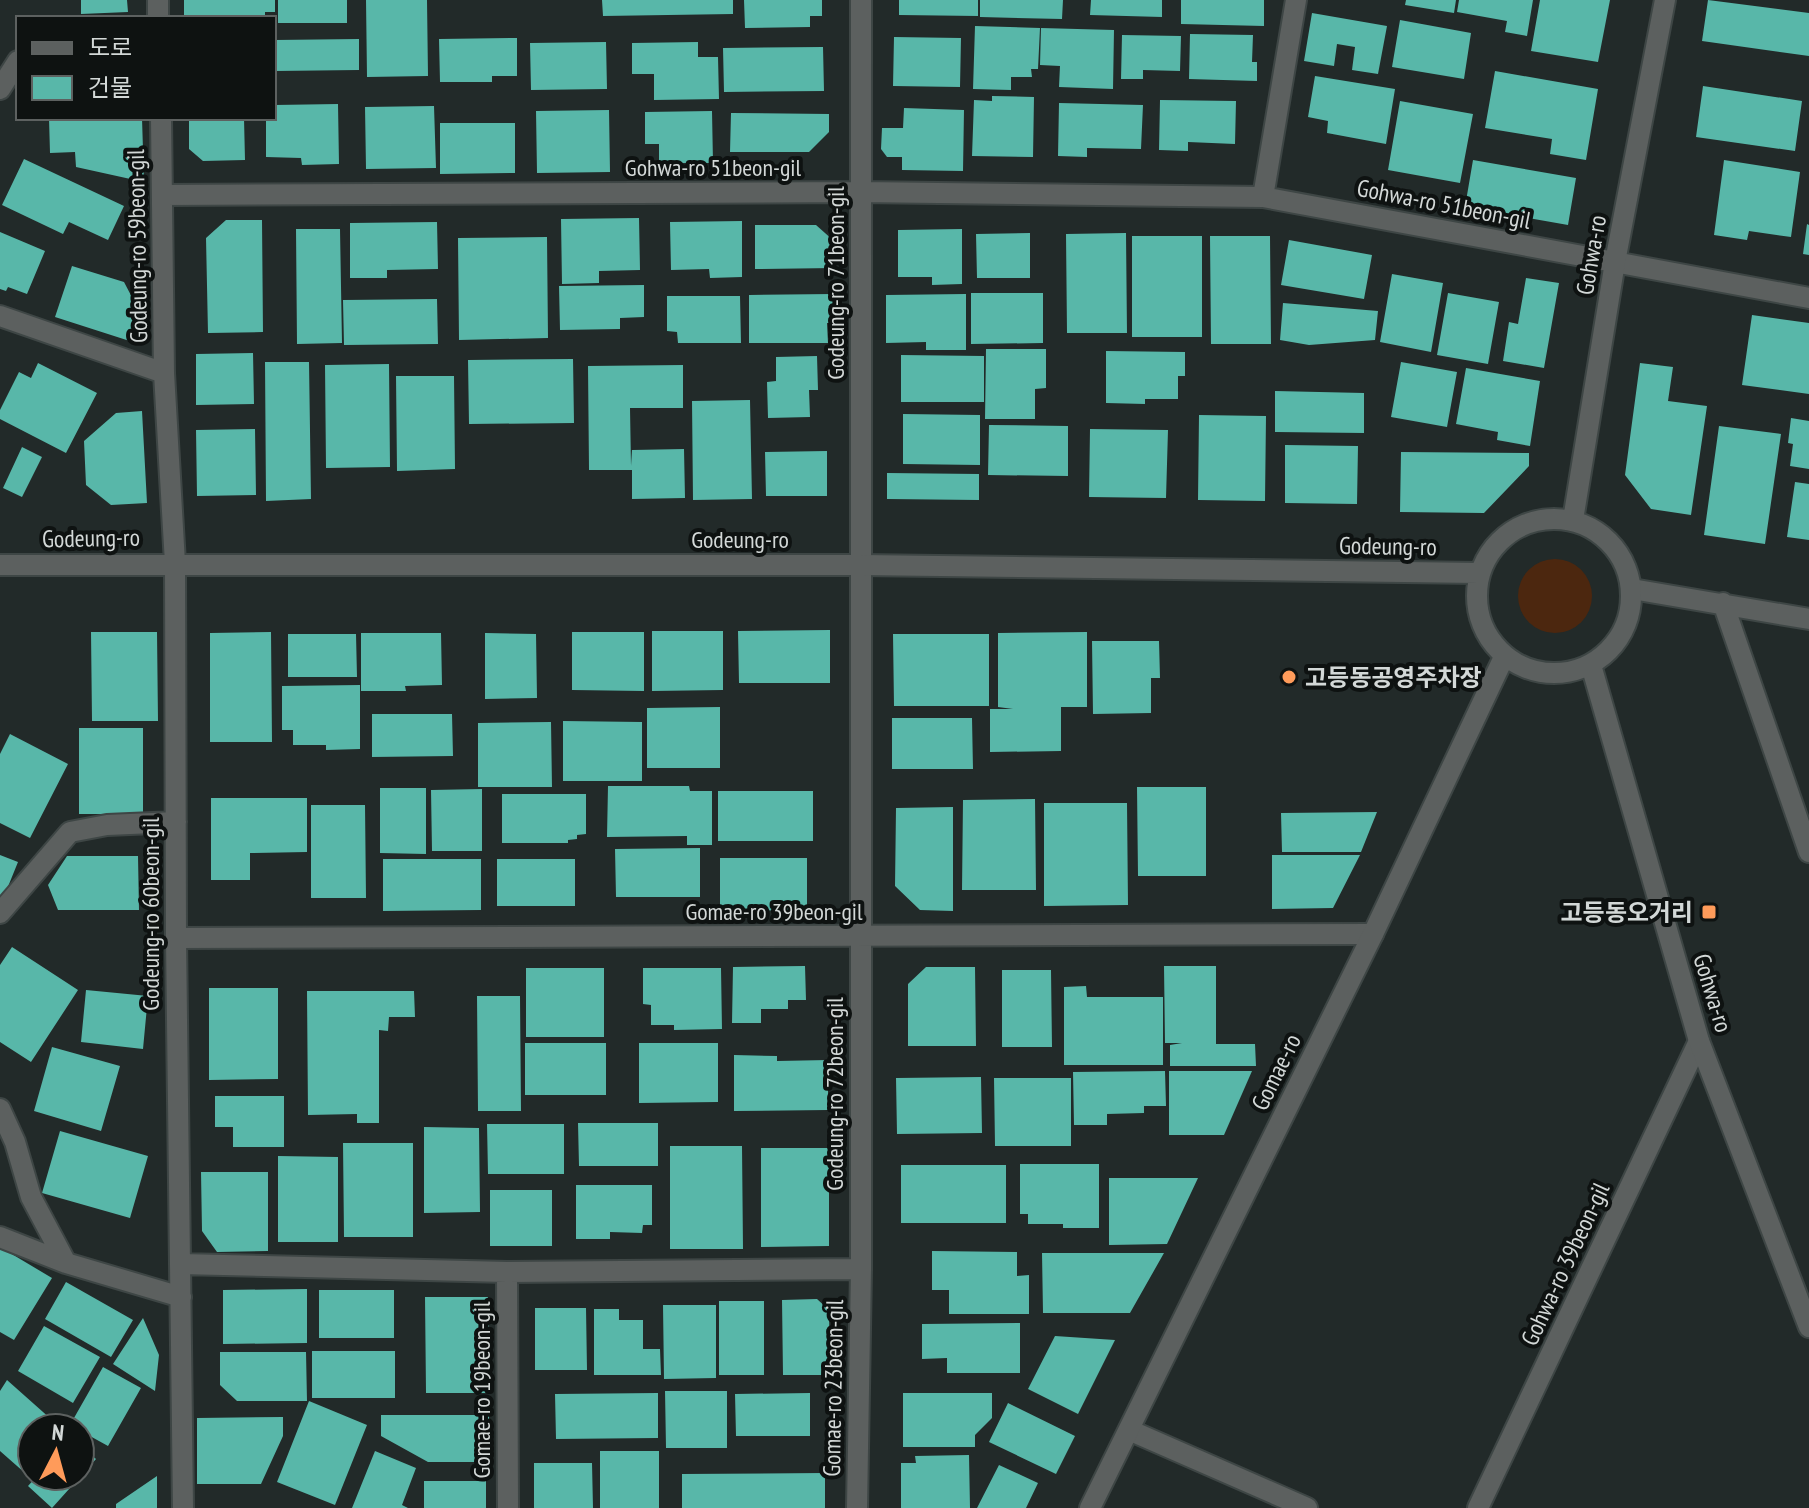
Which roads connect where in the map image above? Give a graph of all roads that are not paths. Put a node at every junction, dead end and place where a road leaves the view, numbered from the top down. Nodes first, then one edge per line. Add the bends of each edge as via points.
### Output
1 (861, 0) edge
2 (1296, 0) edge
3 (1665, 0) edge
4 (16, 64) edge
5 (0, 89) edge
6 (161, 120) edge
7 (860, 192) junction
8 (163, 195) junction
9 (1263, 197) junction
10 (1615, 262) junction
11 (1809, 298) edge
12 (0, 316) edge
13 (164, 373) junction
14 (1573, 520) junction
15 (175, 563) junction
16 (0, 565) edge
17 (861, 565) junction
18 (1479, 573) junction
19 (1632, 589) junction
20 (1723, 603) junction
21 (1809, 619) edge
22 (1504, 657) junction
23 (1591, 665) junction
24 (176, 822) junction
25 (1809, 852) edge
26 (0, 913) edge
27 (1373, 934) junction
28 (859, 936) junction
29 (176, 938) junction
30 (1699, 1041) junction
31 (0, 1109) edge
32 (0, 1237) edge
33 (66, 1263) junction
34 (180, 1264) junction
35 (861, 1269) junction
36 (507, 1272) junction
37 (181, 1297) junction
38 (1809, 1327) edge
39 (1129, 1430) junction
40 (183, 1508) edge
41 (508, 1508) edge
42 (857, 1508) edge
43 (1090, 1508) edge
44 (1307, 1508) edge
45 (1478, 1508) edge

1 - 7 street, Godeung-ro 71beon-gil
2 - 9 street
3 - 10 street, Gohwa-ro
4 - 5 street
6 - 8 street, Godeung-ro 59beon-gil
7 - 8 street, Gohwa-ro 51beon-gil
7 - 9 street, Gohwa-ro 51beon-gil
7 - 17 street, Godeung-ro 71beon-gil
8 - 13 street, Godeung-ro 59beon-gil
9 - 10 street, Gohwa-ro 51beon-gil
10 - 11 street, Gohwa-ro 51beon-gil
10 - 14 street, Gohwa-ro
12 - 13 street, Godeung-ro 59beon-gil
13 - 15 street, Godeung-ro 59beon-gil
14 - 18 street via 1546,519 1517,527 1493,547
14 - 19 street via 1604,536 1623,560
15 - 16 street, Godeung-ro
15 - 17 street, Godeung-ro
15 - 24 street, Godeung-ro 60beon-gil
17 - 18 street, Godeung-ro
17 - 28 street, Godeung-ro 72beon-gil
18 - 22 street via 1476,604 1484,633
19 - 20 street
19 - 23 street via 1629,620 1614,646
20 - 21 street
20 - 25 street
22 - 23 street via 1531,671 1561,674
22 - 27 street, Gomae-ro
23 - 30 street, Gohwa-ro
24 - 26 street via 70,832
24 - 29 street, Godeung-ro 60beon-gil
27 - 28 street, Gomae-ro 39beon-gil
27 - 39 street, Gomae-ro
28 - 29 street, Gomae-ro 39beon-gil
28 - 35 street, Godeung-ro 72beon-gil
29 - 34 street, Godeung-ro 60beon-gil
30 - 38 street, Gohwa-ro
30 - 45 street, Gohwa-ro 39beon-gil
31 - 33 street via 31,1197
32 - 33 street
33 - 37 street
34 - 36 street
34 - 37 street, Godeung-ro 60beon-gil
35 - 36 street
35 - 42 street, Gomae-ro 23beon-gil
36 - 41 street, Gomae-ro 19beon-gil
37 - 40 street
39 - 43 street, Gomae-ro
39 - 44 street

